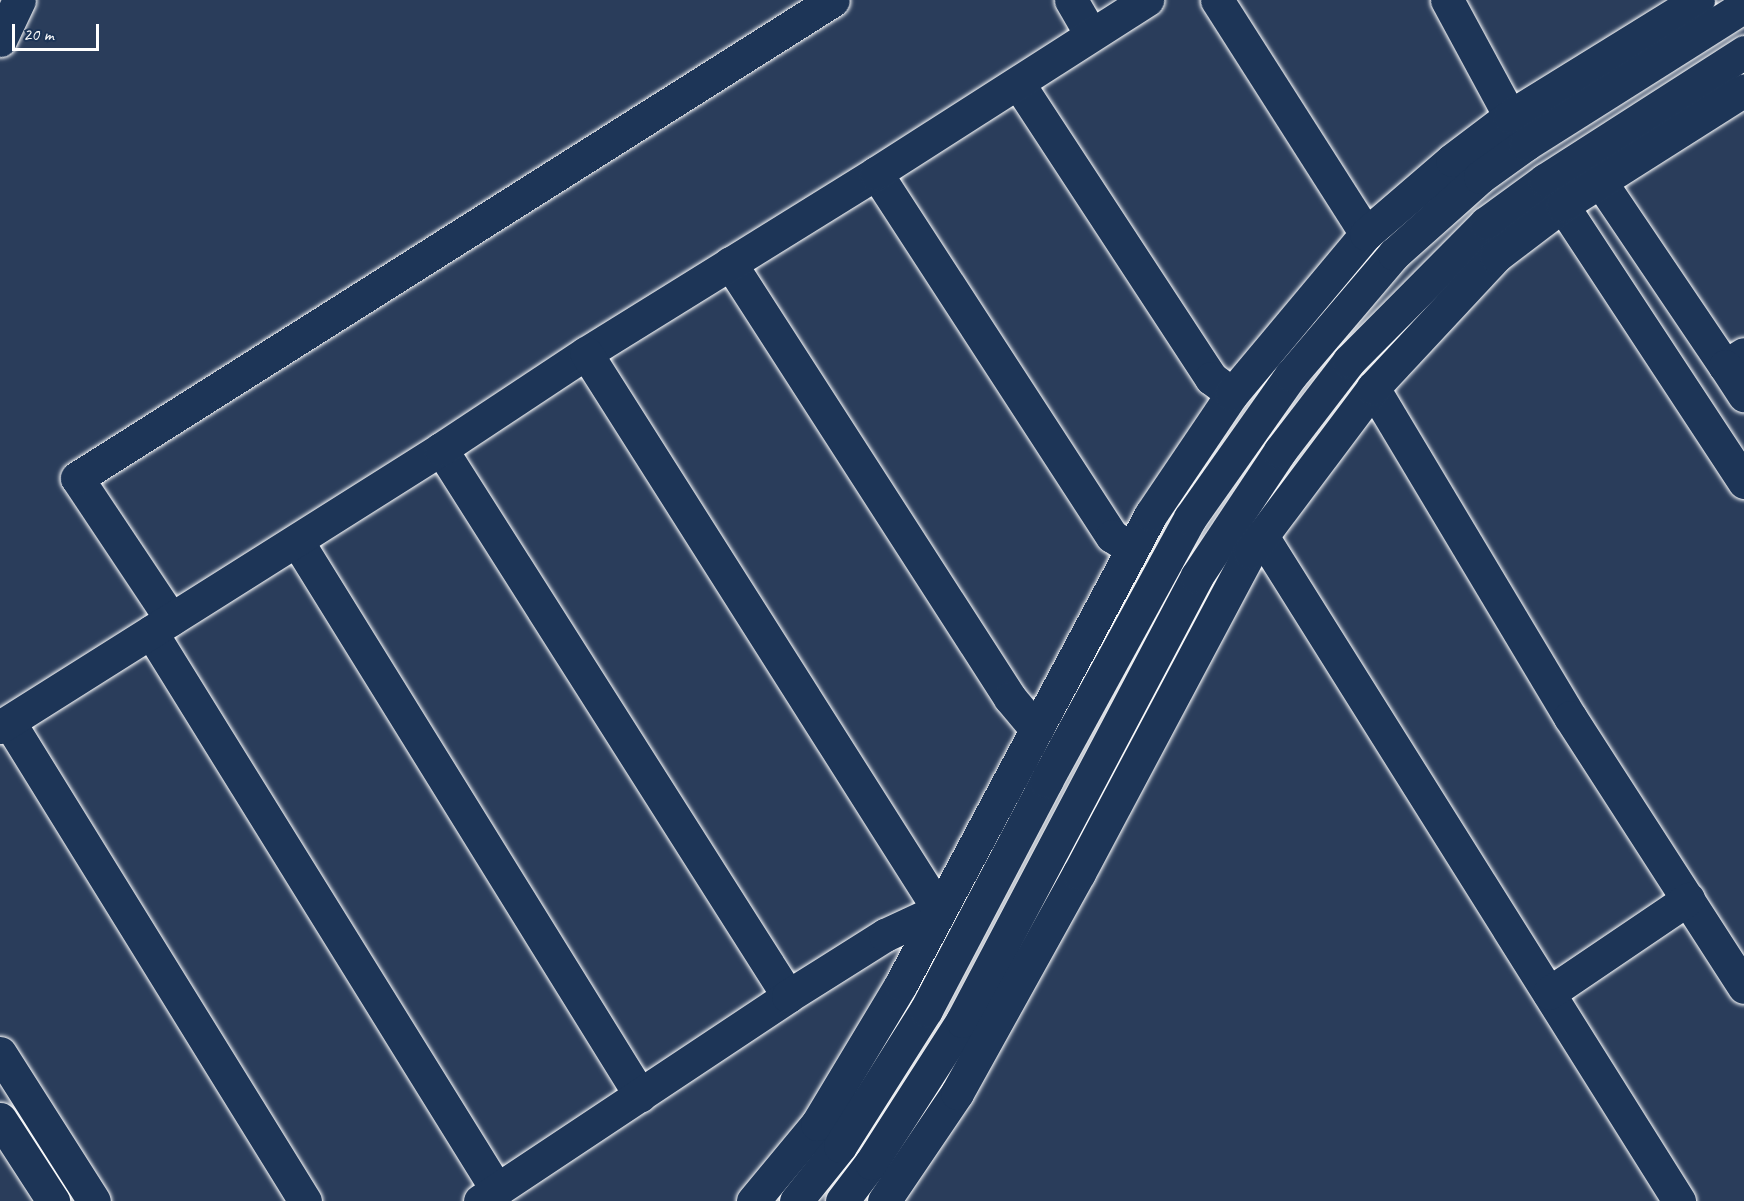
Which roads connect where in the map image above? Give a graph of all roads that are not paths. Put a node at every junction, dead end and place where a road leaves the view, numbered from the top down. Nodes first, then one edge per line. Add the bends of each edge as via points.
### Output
1 (19, 0) edge
2 (833, 0) edge
3 (1071, 0) edge
4 (1147, 0) edge
5 (1217, 0) edge
6 (1447, 0) edge
7 (1698, 0) edge
8 (1744, 6) edge
9 (1091, 34) junction
10 (0, 40) edge
11 (1744, 52) edge
12 (1018, 84) junction
13 (1744, 90) edge
14 (1518, 130) junction
15 (876, 173) junction
16 (1600, 181) junction
17 (1554, 192) junction
18 (1366, 234) junction
19 (730, 263) junction
20 (586, 353) junction
21 (1735, 360) edge
22 (1373, 388) junction
23 (1232, 394) junction
24 (1744, 395) edge
25 (441, 449) junction
26 (1744, 482) edge
27 (1262, 536) junction
28 (297, 541) junction
29 (1132, 549) junction
30 (161, 626) junction
31 (5, 725) edge
32 (1036, 729) junction
33 (1688, 899) junction
34 (939, 910) junction
35 (1744, 987) edge
36 (1549, 993) junction
37 (788, 996) junction
38 (0, 1053) edge
39 (640, 1095) junction
40 (0, 1119) edge
41 (489, 1196) edge
42 (53, 1201) edge
43 (94, 1201) edge
44 (305, 1201) edge
45 (753, 1201) edge
46 (796, 1201) edge
47 (842, 1201) edge
48 (884, 1201) edge
49 (1679, 1201) edge

1 - 10 street
2 - 30 street via 77,478
3 - 9 street
4 - 9 street
5 - 18 street
6 - 14 street
7 - 14 street
8 - 14 street
9 - 12 street
11 - 17 street
12 - 15 street
12 - 23 street via 1211,378
13 - 16 street
14 - 17 street
14 - 18 street via 1452,160
14 - 46 street via 1480,177 1394,254 1291,375 1190,518 926,1010 840,1146
15 - 19 street
15 - 29 street via 1112,537
16 - 17 street
16 - 21 street
17 - 22 street
17 - 26 street
17 - 47 street via 1486,223 1349,361 1280,451 1197,576 962,1021 871,1163
18 - 23 street
19 - 20 street
19 - 32 street via 1010,698
20 - 25 street
20 - 34 street
21 - 24 street
22 - 27 street
22 - 33 street via 1570,717
23 - 29 street via 1151,514
25 - 28 street
25 - 37 street
27 - 36 street
27 - 48 street via 957,1093
28 - 30 street
28 - 39 street
29 - 32 street
30 - 31 street
30 - 41 street
31 - 44 street
32 - 34 street
33 - 35 street
33 - 36 street
34 - 37 street via 885,935
34 - 45 street via 901,984 818,1124
36 - 49 street
37 - 39 street
38 - 43 street
39 - 41 street
40 - 42 street

